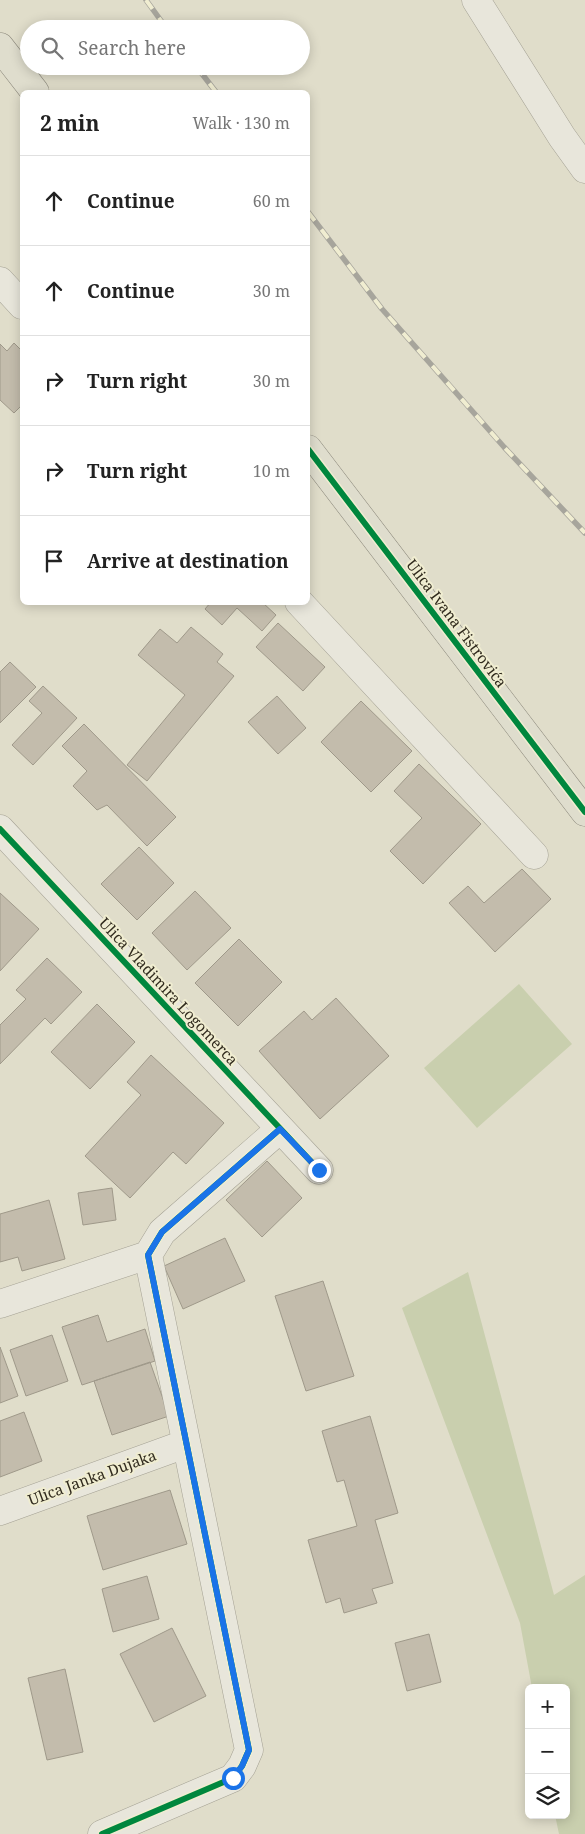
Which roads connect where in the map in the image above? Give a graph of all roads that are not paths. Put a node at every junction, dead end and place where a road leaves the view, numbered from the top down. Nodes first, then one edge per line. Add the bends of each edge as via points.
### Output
1 (476, 0) edge
2 (0, 48) edge
3 (20, 73) edge
4 (21, 75) edge
5 (33, 90) edge
6 (585, 169) edge
7 (0, 281) edge
8 (20, 303) edge
9 (310, 452) edge
10 (302, 605) edge
11 (585, 812) edge
12 (0, 829) edge
13 (534, 856) dead end
14 (280, 1129) junction
15 (319, 1170) dead end
16 (148, 1255) junction
17 (0, 1304) edge
18 (185, 1444) junction
19 (0, 1511) edge
20 (102, 1834) edge

1 - 6 street
2 - 3 main road
4 - 5 main road
7 - 8 street
9 - 11 main road, Ulica Ivana Fistrovića
10 - 13 street
12 - 14 street, Ulica Vladimira Logomerca
14 - 15 street, Ulica Vladimira Logomerca
14 - 16 street via 162,1232
16 - 17 street
16 - 18 street
18 - 19 street, Ulica Janka Dujaka
18 - 20 street via 249,1750 233,1778

